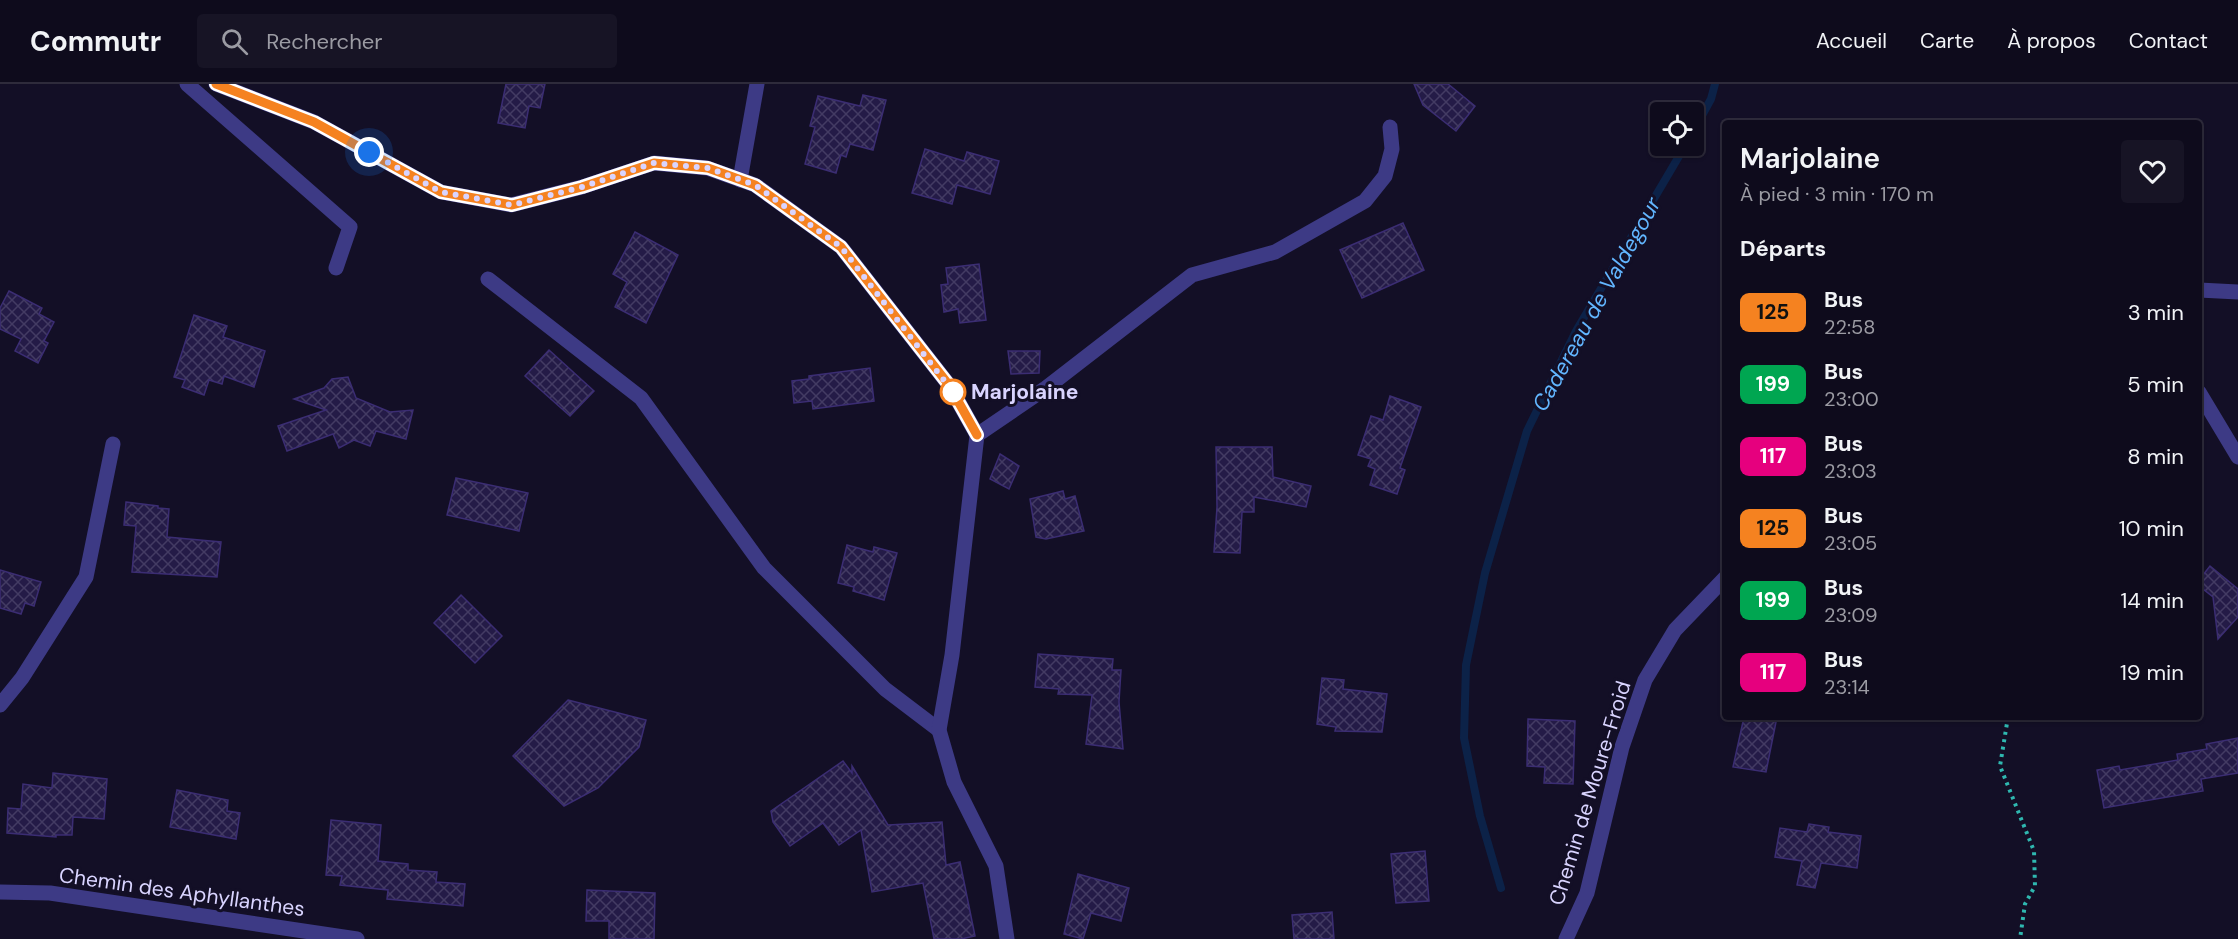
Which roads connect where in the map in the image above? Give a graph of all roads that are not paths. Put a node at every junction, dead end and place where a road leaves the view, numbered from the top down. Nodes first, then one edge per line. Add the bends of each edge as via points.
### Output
1 (187, 84) edge
2 (216, 84) edge
3 (758, 84) edge
4 (1390, 127) dead end
5 (740, 180) junction
6 (336, 268) dead end
7 (488, 279) dead end
8 (2202, 290) edge
9 (2238, 292) edge
10 (2202, 397) edge
11 (977, 435) junction
12 (113, 444) dead end
13 (2238, 457) edge
14 (1722, 581) edge
15 (0, 705) edge
16 (939, 730) junction
17 (0, 892) edge
18 (357, 939) edge
19 (1007, 939) edge
20 (1566, 939) edge

1 - 6 street via 350,227
2 - 5 street via 314,122 441,192 512,205 654,163 708,168
3 - 5 street
4 - 11 street via 1392,149 1385,176 1365,201 1275,252 1192,275 1046,388
5 - 11 street via 755,185 841,247 949,385
7 - 16 street via 641,398 764,568 885,689
8 - 9 street
10 - 13 street
11 - 16 street
12 - 15 street via 86,577
14 - 20 street, Chemin de Moure-Froid via 1675,630 1645,680 1622,747 1587,893
16 - 19 street via 954,782 996,866
17 - 18 street, Chemin des Aphyllanthes via 50,893

